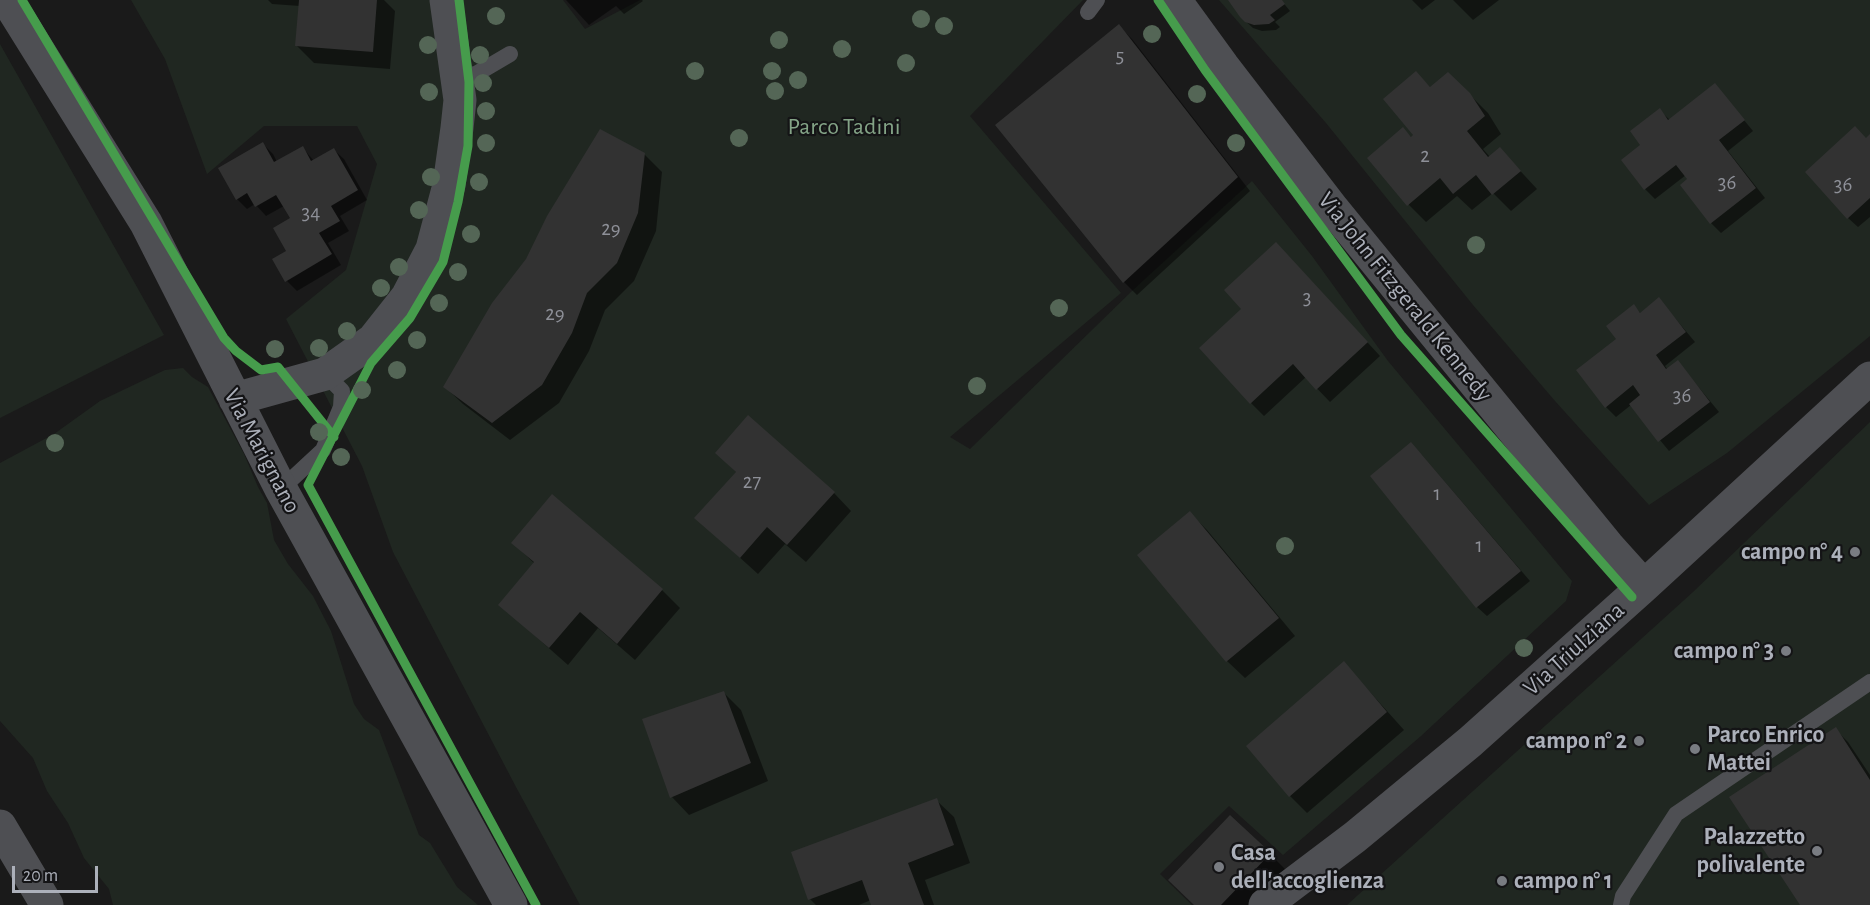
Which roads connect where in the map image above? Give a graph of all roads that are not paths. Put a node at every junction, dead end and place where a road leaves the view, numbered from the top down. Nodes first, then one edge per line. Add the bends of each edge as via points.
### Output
1 (7, 0) edge
2 (446, 0) edge
3 (1175, 0) edge
4 (510, 54) dead end
5 (457, 77) junction
6 (325, 374) junction
7 (1870, 378) edge
8 (235, 399) junction
9 (281, 489) junction
10 (1644, 586) junction
11 (1870, 682) edge
12 (0, 826) edge
13 (47, 905) edge
14 (511, 905) edge
15 (1265, 905) edge
16 (1621, 905) edge

1 - 8 street, Via Marignano via 146,223
2 - 5 street
3 - 10 street, Via John Fitzgerald Kennedy via 1333,209
4 - 5 lane via 476,74
5 - 6 street via 460,100 456,139 432,249 406,297 373,340
6 - 8 street
6 - 9 lane via 342,391 340,407 322,450
7 - 10 street, Via Triulziana
8 - 9 street, Via Marignano
9 - 14 street, Via Marignano
10 - 15 street, Via Triulziana via 1470,742
11 - 16 lane via 1676,814
12 - 13 street

